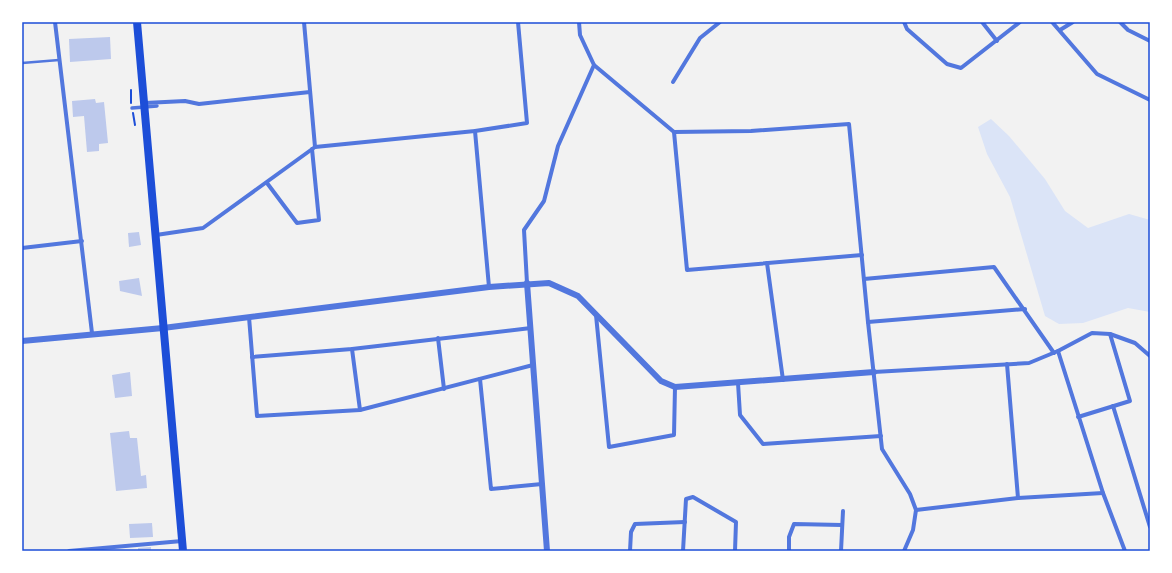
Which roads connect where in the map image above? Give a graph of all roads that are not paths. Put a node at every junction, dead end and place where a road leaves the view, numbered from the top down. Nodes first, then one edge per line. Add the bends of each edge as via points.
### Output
1 (54, 22) edge
2 (137, 22) edge
3 (304, 22) edge
4 (518, 22) edge
5 (579, 22) edge
6 (720, 22) edge
7 (904, 22) edge
8 (982, 22) edge
9 (1020, 22) edge
10 (1052, 22) edge
11 (1073, 22) edge
12 (1120, 22) edge
13 (1060, 30) junction
14 (997, 41) junction
15 (1150, 41) edge
16 (59, 60) junction
17 (22, 63) edge
18 (594, 65) junction
19 (673, 82) dead end
20 (310, 92) junction
21 (1150, 100) edge
22 (144, 104) junction
23 (156, 106) dead end
24 (132, 108) road end
25 (474, 131) junction
26 (674, 132) junction
27 (314, 148) junction
28 (267, 183) junction
29 (155, 236) junction
30 (82, 241) junction
31 (22, 248) edge
32 (862, 256) junction
33 (767, 263) junction
34 (864, 279) junction
35 (527, 284) junction
36 (489, 287) junction
37 (1025, 309) junction
38 (596, 312) junction
39 (249, 317) junction
40 (868, 322) junction
41 (163, 328) junction
42 (531, 328) junction
43 (92, 334) junction
44 (1110, 334) junction
45 (438, 338) junction
46 (22, 341) edge
47 (352, 349) junction
48 (1056, 352) junction
49 (1150, 356) edge
50 (252, 357) junction
51 (1007, 364) junction
52 (533, 365) junction
53 (874, 372) junction
54 (480, 379) junction
55 (783, 380) junction
56 (738, 383) junction
57 (675, 387) junction
58 (444, 389) junction
59 (1113, 406) junction
60 (360, 410) junction
61 (1078, 417) junction
62 (881, 436) junction
63 (542, 484) junction
64 (1103, 493) junction
65 (1018, 498) junction
66 (916, 510) junction
67 (843, 511) dead end
68 (685, 522) junction
69 (842, 525) junction
70 (1150, 527) edge
71 (182, 541) junction
72 (69, 551) edge
73 (183, 551) edge
74 (547, 551) edge
75 (630, 551) edge
76 (683, 551) edge
77 (735, 551) edge
78 (789, 551) edge
79 (841, 551) edge
80 (904, 551) edge
81 (1125, 551) edge

1 - 16 street
2 - 22 highway
3 - 20 street
4 - 25 street via 527,123
5 - 18 street via 580,35
6 - 19 street via 700,38
7 - 14 street via 907,29 947,64 961,68
8 - 14 street
9 - 14 street
10 - 13 street
11 - 13 street
12 - 15 street via 1128,30
13 - 21 street via 1097,74
16 - 17 lane
16 - 30 street
18 - 26 street
18 - 35 street via 558,146 544,201 524,230
20 - 22 street via 199,104 185,101
20 - 27 street
22 - 29 highway
23 - 24 street
25 - 27 street
25 - 36 street
26 - 32 street via 751,132 849,124
26 - 33 street via 687,270
27 - 28 street
27 - 28 street via 319,220 297,223
28 - 29 street via 203,228
29 - 41 highway
30 - 31 street
30 - 43 street
32 - 33 street
32 - 34 street
33 - 55 street
34 - 37 street via 994,267
34 - 40 street
35 - 36 street
35 - 38 street via 554,285 578,296
35 - 42 street
36 - 39 street
37 - 40 street
37 - 48 street
38 - 57 street via 661,381
38 - 57 street via 609,447 674,435
39 - 41 street
39 - 50 street
40 - 53 street
41 - 43 street
41 - 71 highway
42 - 45 street
42 - 52 street
43 - 46 street
44 - 48 street via 1092,333
44 - 49 street via 1135,343
44 - 59 street via 1130,400
45 - 47 street
45 - 58 street
47 - 50 street
47 - 60 street
48 - 51 street via 1029,362
48 - 61 street
50 - 60 street via 257,416
51 - 53 street
51 - 65 street
52 - 54 street
52 - 63 street
53 - 55 street
53 - 62 street
54 - 58 street
54 - 63 street via 491,489
55 - 56 street
56 - 57 street
56 - 62 street via 740,415 764,444
58 - 60 street
59 - 61 street
59 - 70 street
61 - 64 street
62 - 66 street via 882,449 910,494
63 - 74 street
64 - 65 street
64 - 81 street
65 - 66 street
66 - 80 street via 913,530
67 - 69 street
68 - 75 street via 635,524 631,532
68 - 76 street
68 - 77 street via 686,499 693,496 736,522
69 - 78 street via 794,524
69 - 79 street
71 - 72 street
71 - 73 highway

